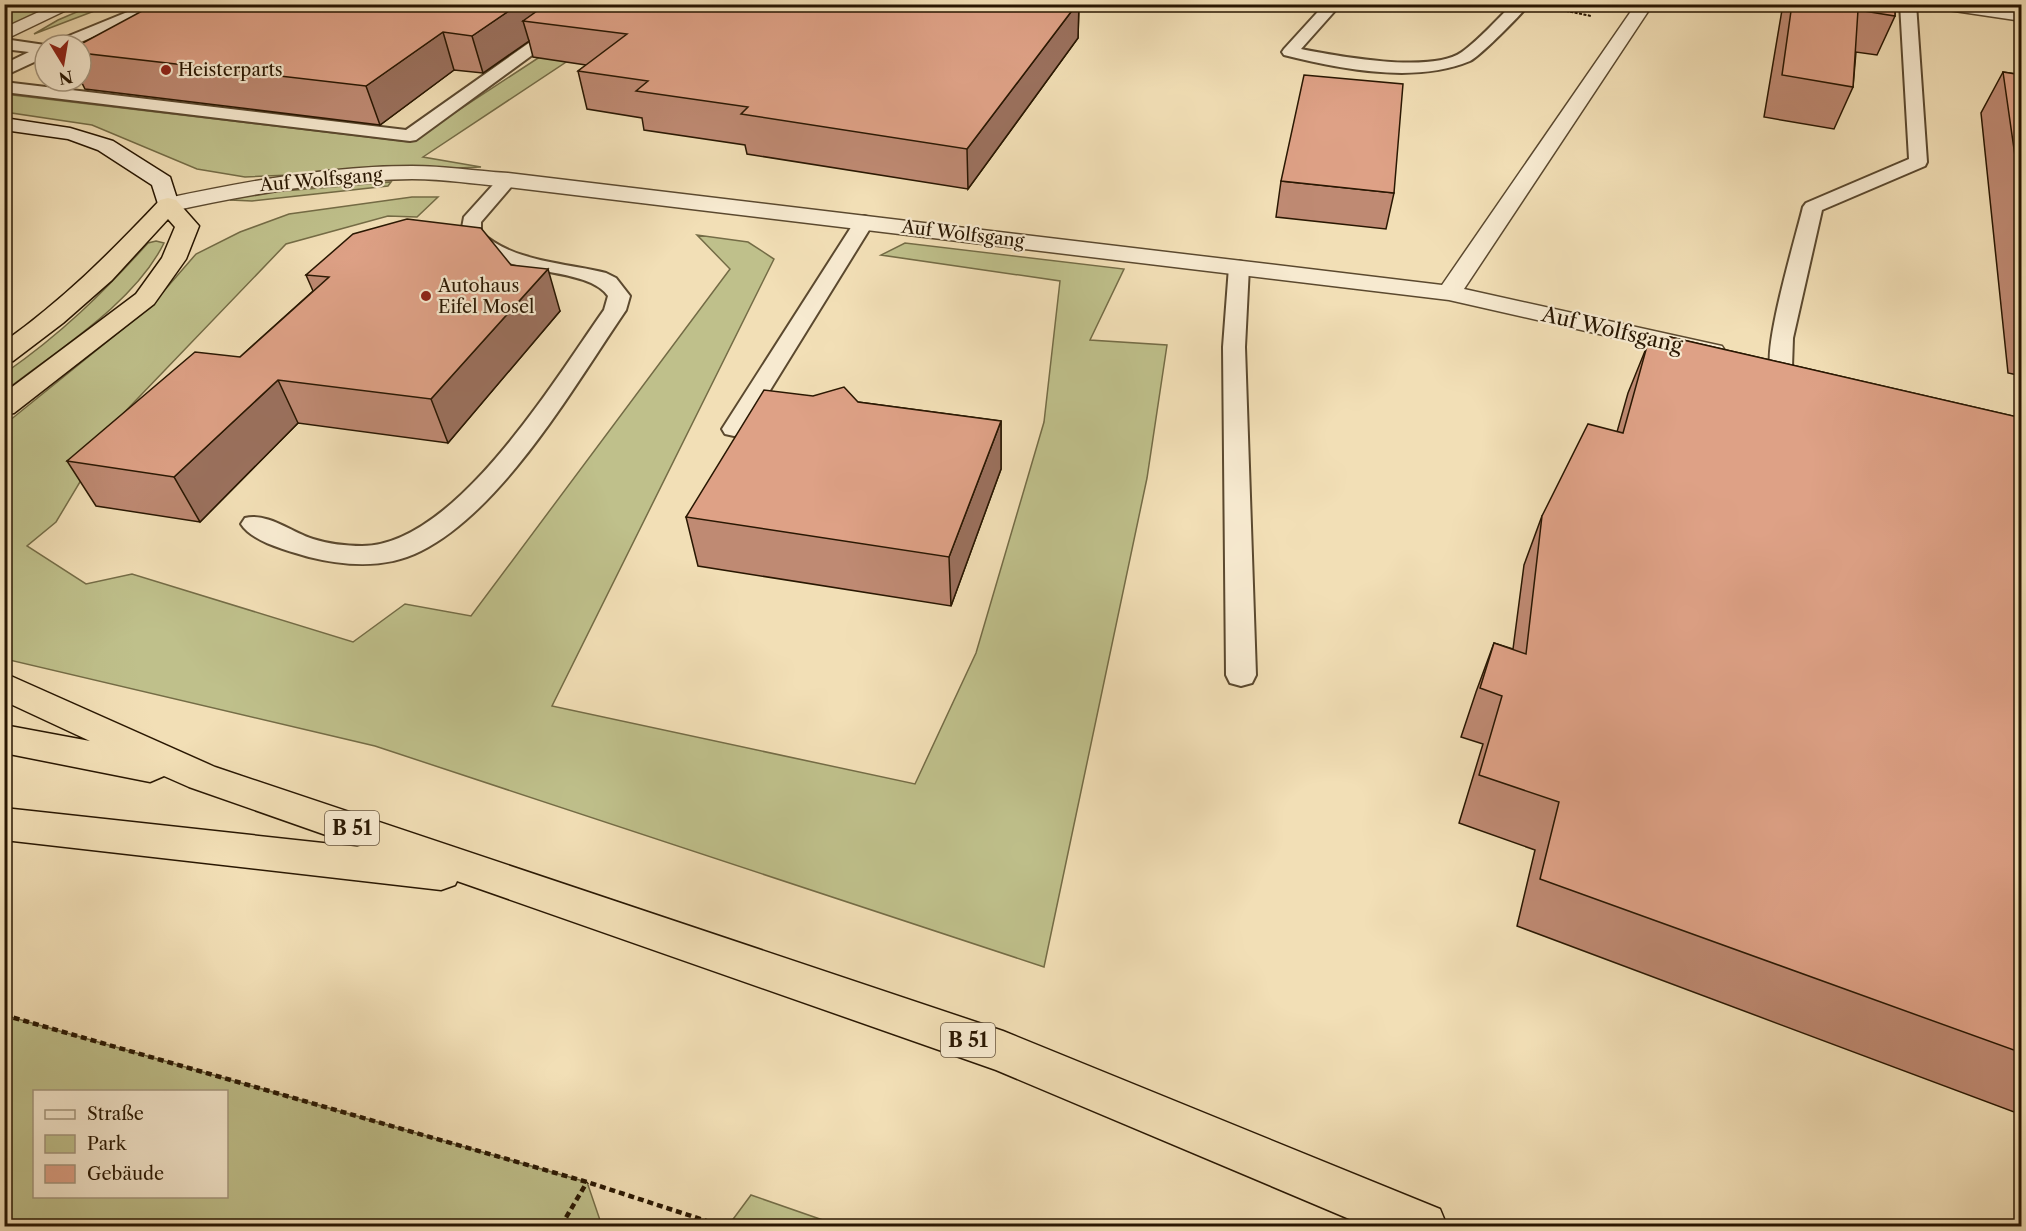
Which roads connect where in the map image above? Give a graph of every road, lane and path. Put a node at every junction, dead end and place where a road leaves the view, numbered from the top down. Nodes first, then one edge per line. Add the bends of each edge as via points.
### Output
1 (71, 4) edge
2 (162, 4) edge
3 (595, 4) edge
4 (1334, 4) edge
5 (1522, 4) edge
6 (1645, 4) edge
7 (1908, 4) edge
8 (1941, 4) edge
9 (1557, 9) dead end
10 (1593, 16) dead end
11 (2022, 16) edge
12 (90, 33) edge
13 (4, 35) edge
14 (4, 44) edge
15 (33, 48) edge
16 (33, 56) edge
17 (4, 71) edge
18 (4, 87) edge
19 (4, 124) edge
20 (508, 180) junction
21 (168, 205) junction
22 (864, 222) junction
23 (1239, 267) junction
24 (1449, 293) junction
25 (4, 355) edge
26 (1769, 365) joint
27 (4, 407) edge
28 (734, 429) dead end
29 (254, 524) dead end
30 (1241, 675) dead end
31 (4, 686) edge
32 (4, 739) edge
33 (202, 777) junction
34 (4, 824) edge
35 (503, 879) junction
36 (4, 1015) edge
37 (587, 1182) junction
38 (561, 1227) edge
39 (722, 1227) edge
40 (1423, 1227) edge

1 - 13 street
2 - 12 lane
3 - 18 lane via 410,136
4 - 5 lane via 1290,52 1385,65 1454,61 1466,57
6 - 24 street
7 - 26 lane via 1918,162 1813,207 1782,338
8 - 11 street
9 - 10 path
14 - 15 lane
16 - 17 lane
19 - 21 street via 61,131 118,150 162,182
20 - 21 street, Auf Wolfsgang via 476,178 258,206
20 - 22 street, Auf Wolfsgang
20 - 29 lane via 471,221 463,239 506,255 599,277 609,282 619,296 615,310 501,466 455,513 410,545 394,550 353,555 318,550
21 - 25 highway via 103,275
21 - 27 highway via 187,226 174,258 145,299
22 - 23 street, Auf Wolfsgang
22 - 28 lane
23 - 24 street, Auf Wolfsgang
23 - 30 lane via 1234,347
24 - 26 street, Auf Wolfsgang
31 - 33 highway
32 - 33 highway, B 51
33 - 35 highway, B 51
34 - 35 highway
35 - 40 highway, B 51 via 1003,1052
36 - 37 path
37 - 38 path
37 - 39 path

